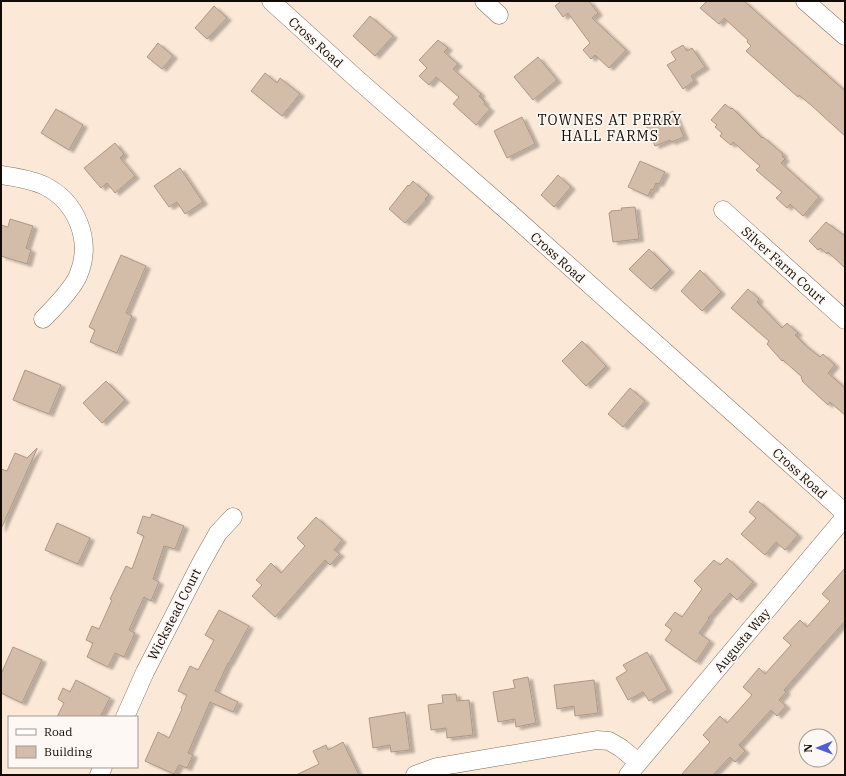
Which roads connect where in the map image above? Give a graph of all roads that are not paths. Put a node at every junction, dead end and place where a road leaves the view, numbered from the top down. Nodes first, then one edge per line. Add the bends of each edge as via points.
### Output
1 (271, 1) edge
2 (484, 1) edge
3 (805, 1) edge
4 (499, 15) dead end
5 (845, 36) edge
6 (1, 175) edge
7 (723, 210) dead end
8 (43, 319) dead end
9 (845, 320) edge
10 (845, 513) edge
11 (233, 517) dead end
12 (845, 517) edge
13 (125, 716) edge
14 (490, 767) edge
15 (634, 768) edge
16 (415, 775) edge

1 - 10 street, Cross Road
2 - 4 street
3 - 5 street
6 - 8 street via 24,178 44,186 67,203 80,225 84,254 77,277
7 - 9 street, Silver Farm Court
11 - 13 street, Wickstead Court via 218,533 201,563
12 - 15 street, Augusta Way
14 - 15 street, Augusta Way via 597,740 610,741 622,748
14 - 16 street, Augusta Way via 438,767

